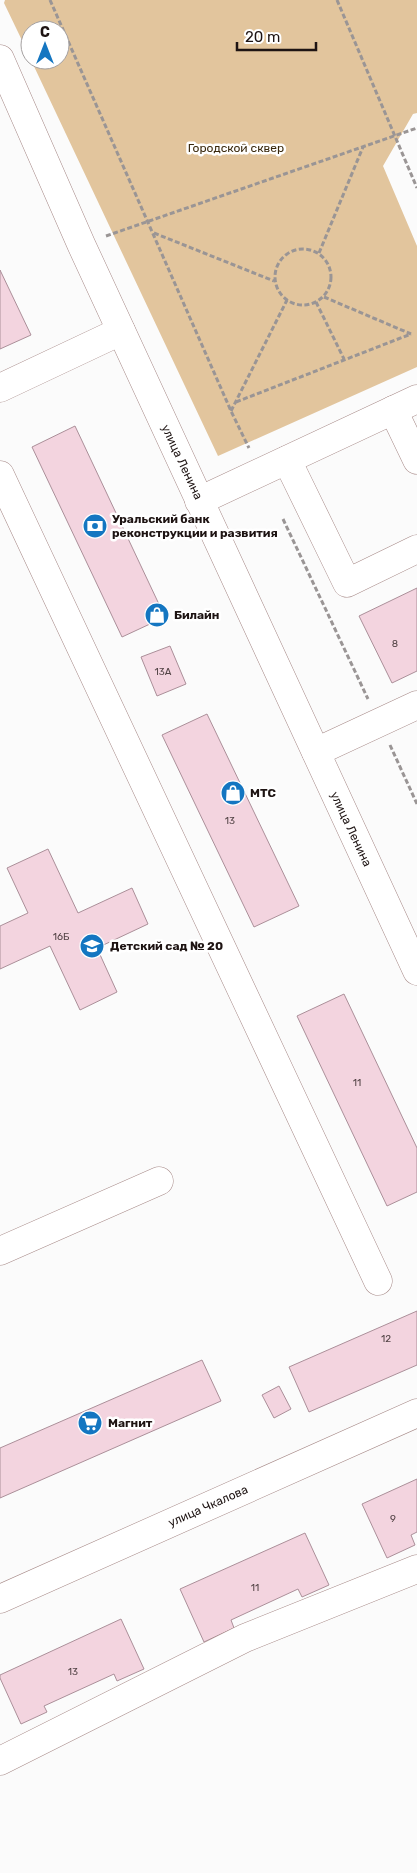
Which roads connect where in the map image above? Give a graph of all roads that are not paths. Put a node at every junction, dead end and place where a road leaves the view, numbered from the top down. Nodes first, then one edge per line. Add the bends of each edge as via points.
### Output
1 (0, 59) edge
2 (121, 331) junction
3 (0, 388) edge
4 (417, 399) edge
5 (393, 410) junction
6 (287, 460) junction
7 (417, 460) edge
8 (0, 475) edge
9 (199, 500) junction
10 (417, 549) edge
11 (417, 705) edge
12 (316, 752) junction
13 (417, 971) edge
14 (159, 1181) dead end
15 (0, 1251) edge
16 (378, 1281) dead end
17 (417, 1413) edge
18 (417, 1569) edge
19 (0, 1599) edge
20 (0, 1761) edge

1 - 2 street, улица Ленина
2 - 3 street
2 - 9 street, улица Ленина
4 - 5 street
5 - 6 street
5 - 7 street
6 - 9 street
6 - 10 street via 347,583
8 - 16 street
9 - 12 street, улица Ленина
11 - 12 street
12 - 13 street, улица Ленина
14 - 15 street
17 - 19 street, улица Чкалова
18 - 20 street via 245,1638

